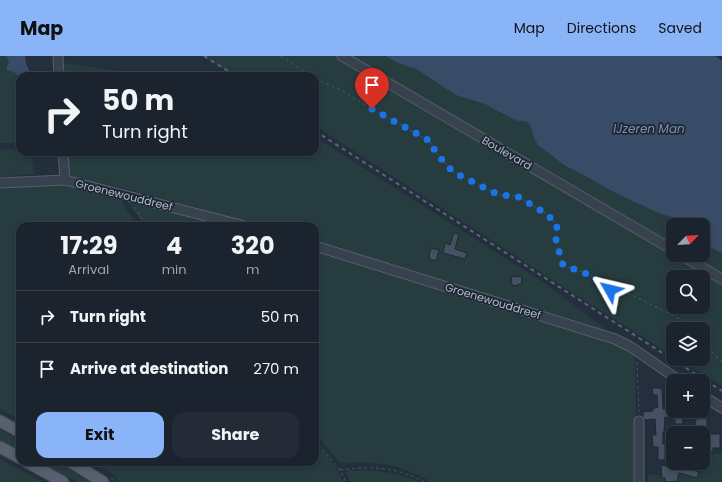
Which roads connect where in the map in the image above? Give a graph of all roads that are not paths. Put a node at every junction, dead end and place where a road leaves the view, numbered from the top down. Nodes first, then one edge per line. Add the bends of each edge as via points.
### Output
1 (58, 56) edge
2 (342, 56) edge
3 (59, 72) edge
4 (64, 156) edge
5 (65, 180) junction
6 (0, 183) edge
7 (229, 222) edge
8 (666, 246) edge
9 (319, 247) edge
10 (693, 262) edge
11 (722, 279) edge
12 (670, 374) edge
13 (710, 400) edge
14 (722, 408) edge
15 (0, 421) edge
16 (639, 421) road end
17 (16, 430) edge
18 (0, 447) edge
19 (16, 456) edge
20 (34, 466) edge
21 (77, 466) edge
22 (63, 482) edge
23 (103, 482) edge
24 (640, 482) edge

1 - 3 street
2 - 8 street, Boulevard
4 - 5 street
5 - 6 street, Groenewouddreef
5 - 7 street, Groenewouddreef
9 - 12 street, Groenewouddreef via 615,339
10 - 11 street
13 - 14 street
15 - 17 main road
16 - 24 street
18 - 19 main road
20 - 22 main road
21 - 23 main road

